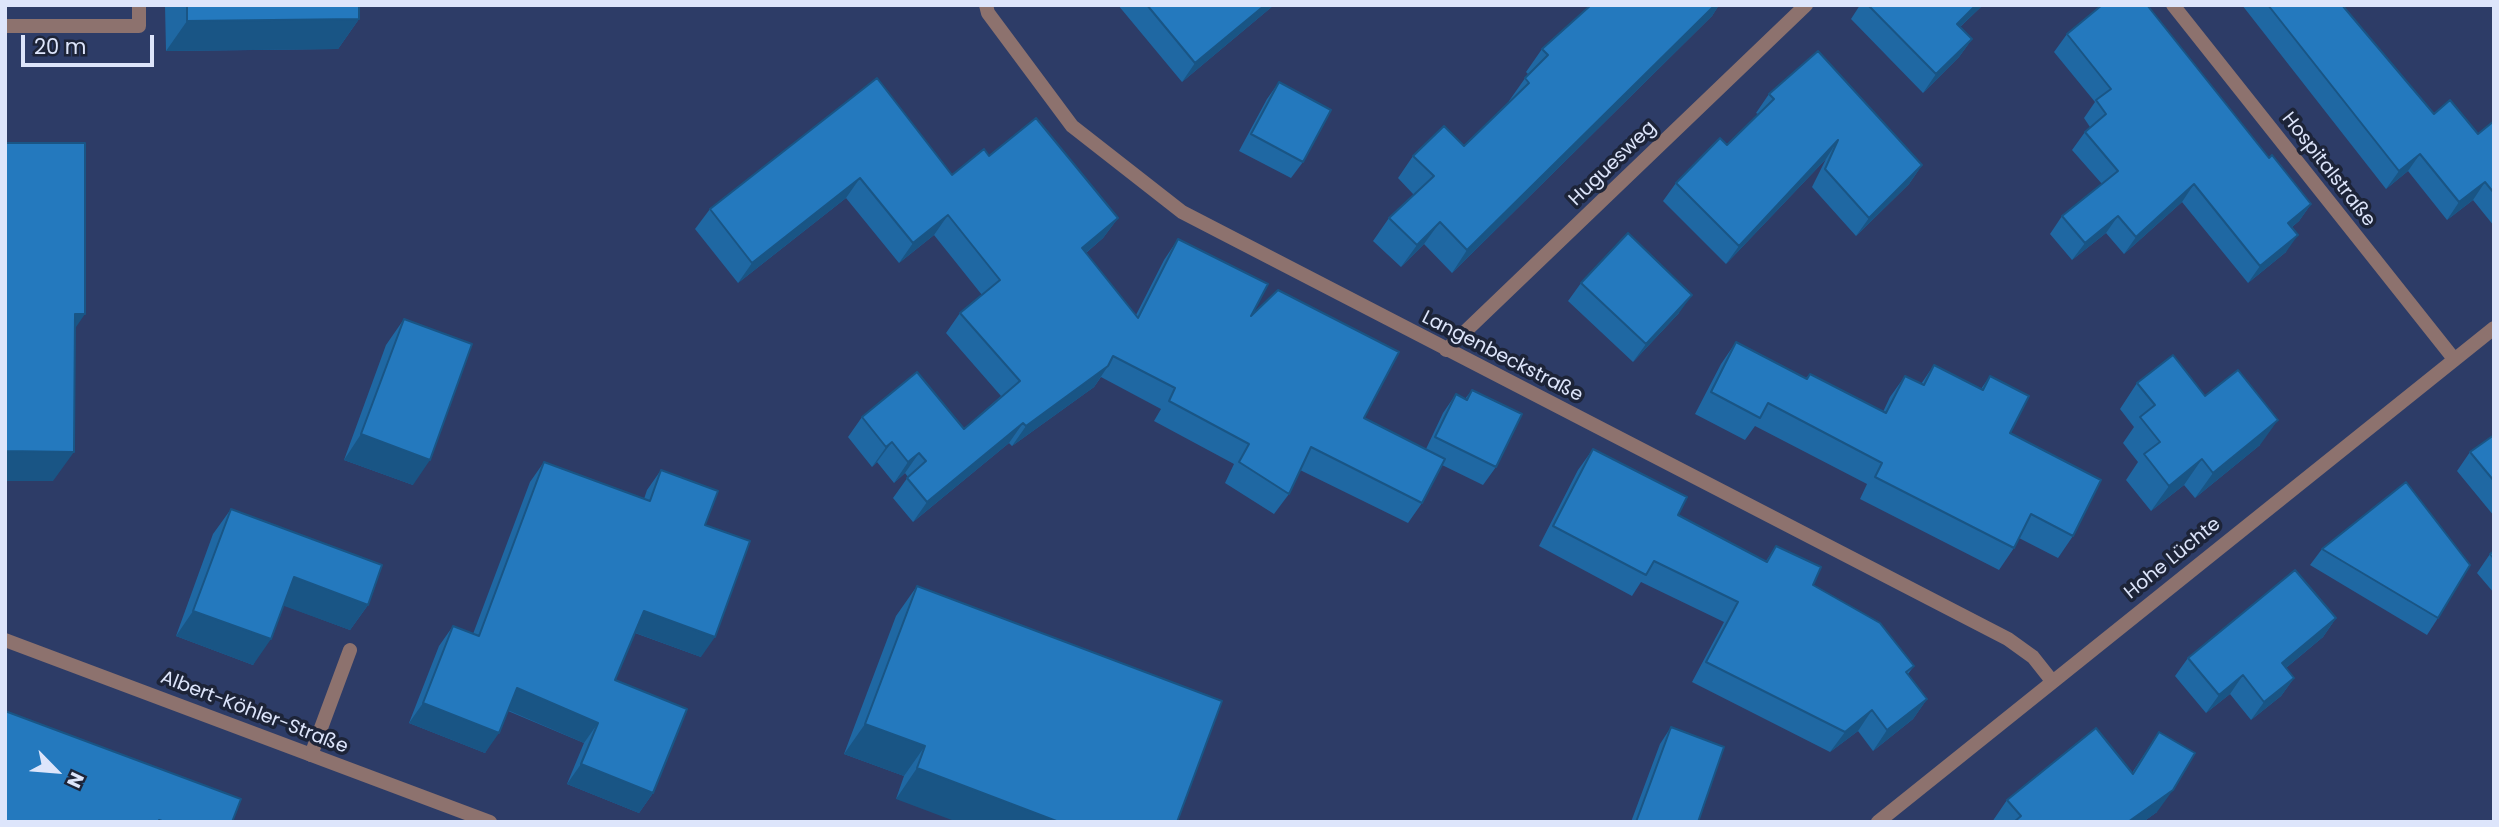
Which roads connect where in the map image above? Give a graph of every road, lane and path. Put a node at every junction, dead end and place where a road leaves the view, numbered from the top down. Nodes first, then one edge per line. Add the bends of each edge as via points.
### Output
1 (139, 5) edge
2 (986, 5) edge
3 (1806, 5) edge
4 (2173, 5) edge
5 (5, 26) edge
6 (2494, 328) edge
7 (1446, 350) junction
8 (2454, 359) junction
9 (5, 640) edge
10 (350, 650) dead end
11 (2052, 681) junction
12 (311, 755) junction
13 (490, 822) edge
14 (1878, 822) edge

1 - 5 street via 139,26
2 - 7 street, Langenbeckstraße via 1072,126 1182,212
3 - 7 street, Huguesweg
4 - 8 street, Hospitalstraße
6 - 8 street, Hohe Lüchte
7 - 11 street, Langenbeckstraße via 2008,639 2033,657
8 - 11 street, Hohe Lüchte
9 - 12 street, Albert-Köhler-Straße
10 - 12 street
11 - 14 street, Hohe Lüchte
12 - 13 street, Albert-Köhler-Straße

